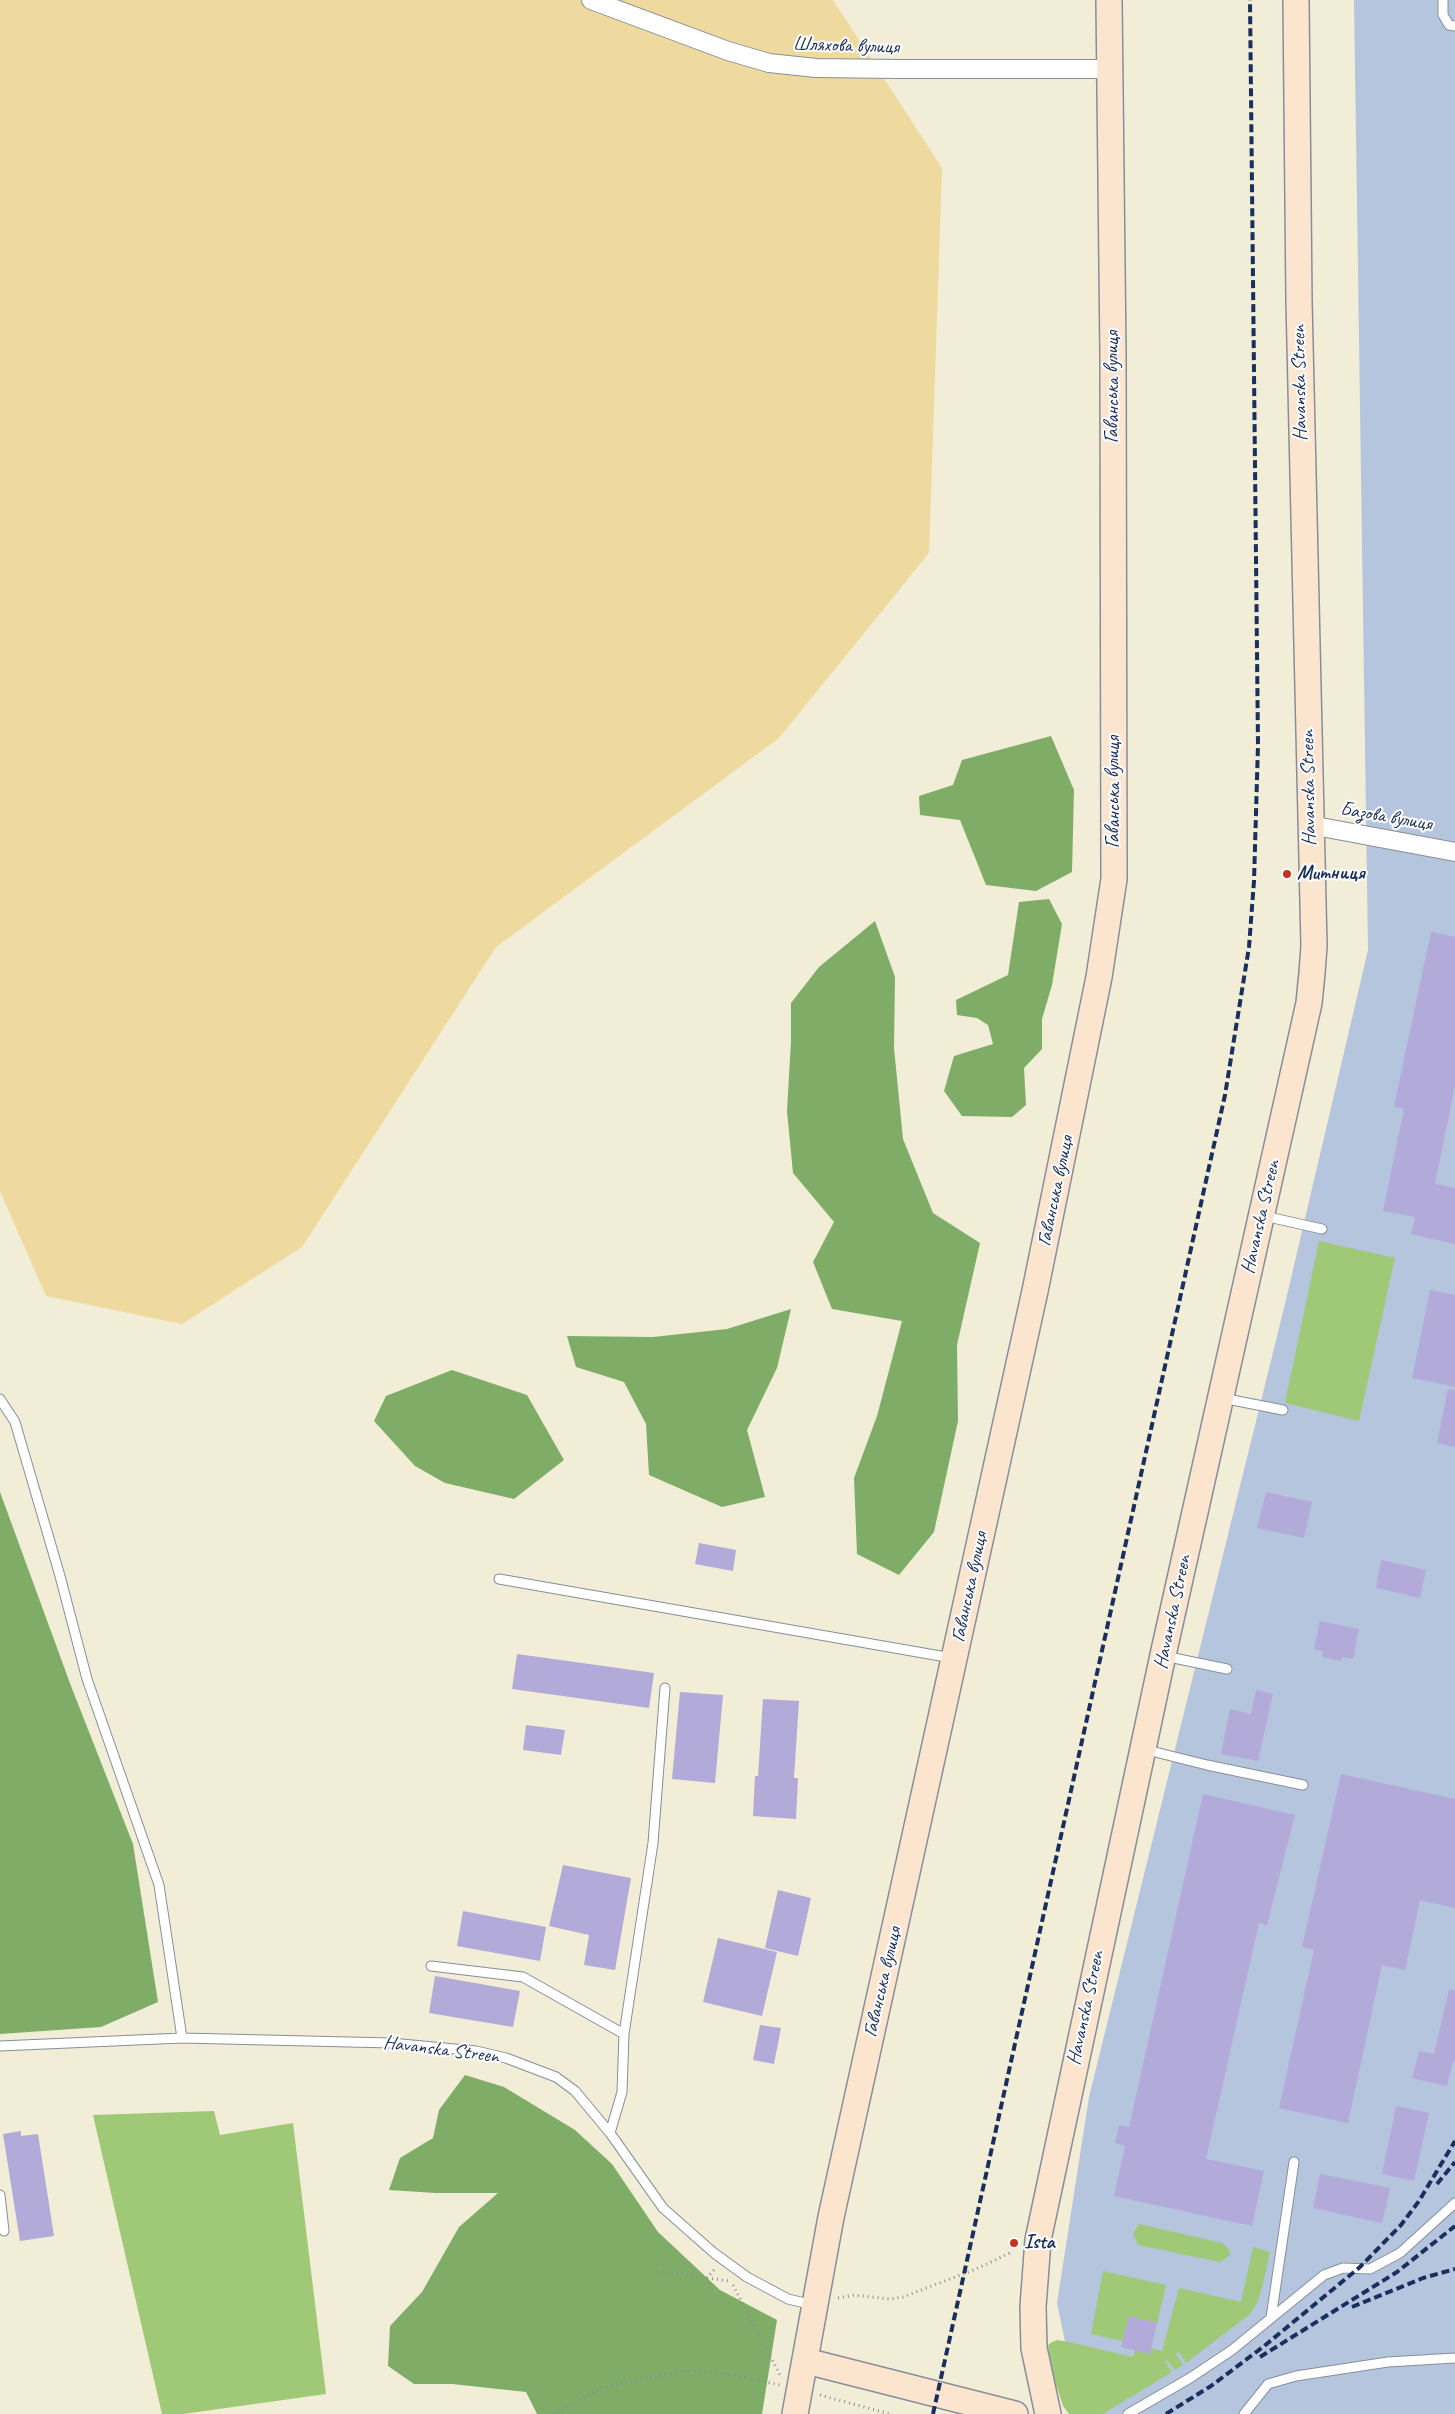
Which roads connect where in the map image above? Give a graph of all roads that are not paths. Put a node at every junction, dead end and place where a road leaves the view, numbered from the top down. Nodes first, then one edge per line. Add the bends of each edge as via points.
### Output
1 (591, 0) edge
2 (1109, 0) edge
3 (1296, 0) edge
4 (1443, 0) edge
5 (1455, 26) edge
6 (1110, 69) junction
7 (1310, 825) junction
8 (1455, 852) edge
9 (1262, 1216) junction
10 (1322, 1229) dead end
11 (1221, 1397) junction
12 (0, 1399) edge
13 (1283, 1410) dead end
14 (499, 1579) dead end
15 (1163, 1655) junction
16 (955, 1658) junction
17 (1227, 1669) dead end
18 (665, 1688) dead end
19 (1143, 1749) junction
20 (1303, 1786) dead end
21 (431, 1966) dead end
22 (624, 2034) junction
23 (182, 2038) junction
24 (2, 2046) edge
25 (0, 2056) edge
26 (610, 2133) junction
27 (1294, 2162) dead end
28 (0, 2195) edge
29 (1455, 2203) edge
30 (4, 2230) dead end
31 (815, 2306) junction
32 (1271, 2318) junction
33 (1455, 2358) edge
34 (806, 2361) junction
35 (795, 2414) edge
36 (1015, 2414) edge
37 (1048, 2414) edge
38 (1128, 2414) edge
39 (1244, 2414) edge

1 - 6 street, Шляхова вулиця via 768,63 816,68
2 - 6 street, Гаванська вулиця
3 - 7 street, Havanska Streen
4 - 5 lane via 1443,15 1449,25
6 - 16 street, Гаванська вулиця via 1114,879 1099,978
7 - 8 street, Базова вулиця
7 - 9 street, Havanska Streen via 1314,946 1309,1003
9 - 10 lane
9 - 11 street, Havanska Streen
11 - 13 lane
11 - 15 street, Havanska Streen
12 - 23 lane via 15,1422 86,1679 159,1885
14 - 16 lane
15 - 17 lane
15 - 19 street, Havanska Streen
16 - 31 street, Гаванська вулиця via 830,2218
18 - 22 lane via 653,1843
19 - 20 lane
19 - 37 street, Havanska Streen via 1038,2240 1033,2307 1034,2348
21 - 22 lane via 523,1977
22 - 26 lane via 622,2092
23 - 24 lane, Havanska Streen
23 - 26 lane, Havanska Streen via 391,2043 484,2052 556,2077 575,2091
24 - 25 lane
26 - 31 lane, Havanska Streen via 663,2208 722,2258 747,2277 788,2299
27 - 32 lane
28 - 30 lane
29 - 32 lane via 1400,2253 1370,2269 1343,2268 1324,2275
31 - 34 street, Гаванська вулиця
32 - 38 lane via 1232,2350
33 - 39 lane via 1388,2362 1296,2376 1268,2384
34 - 35 street via 789,2387
34 - 36 street

